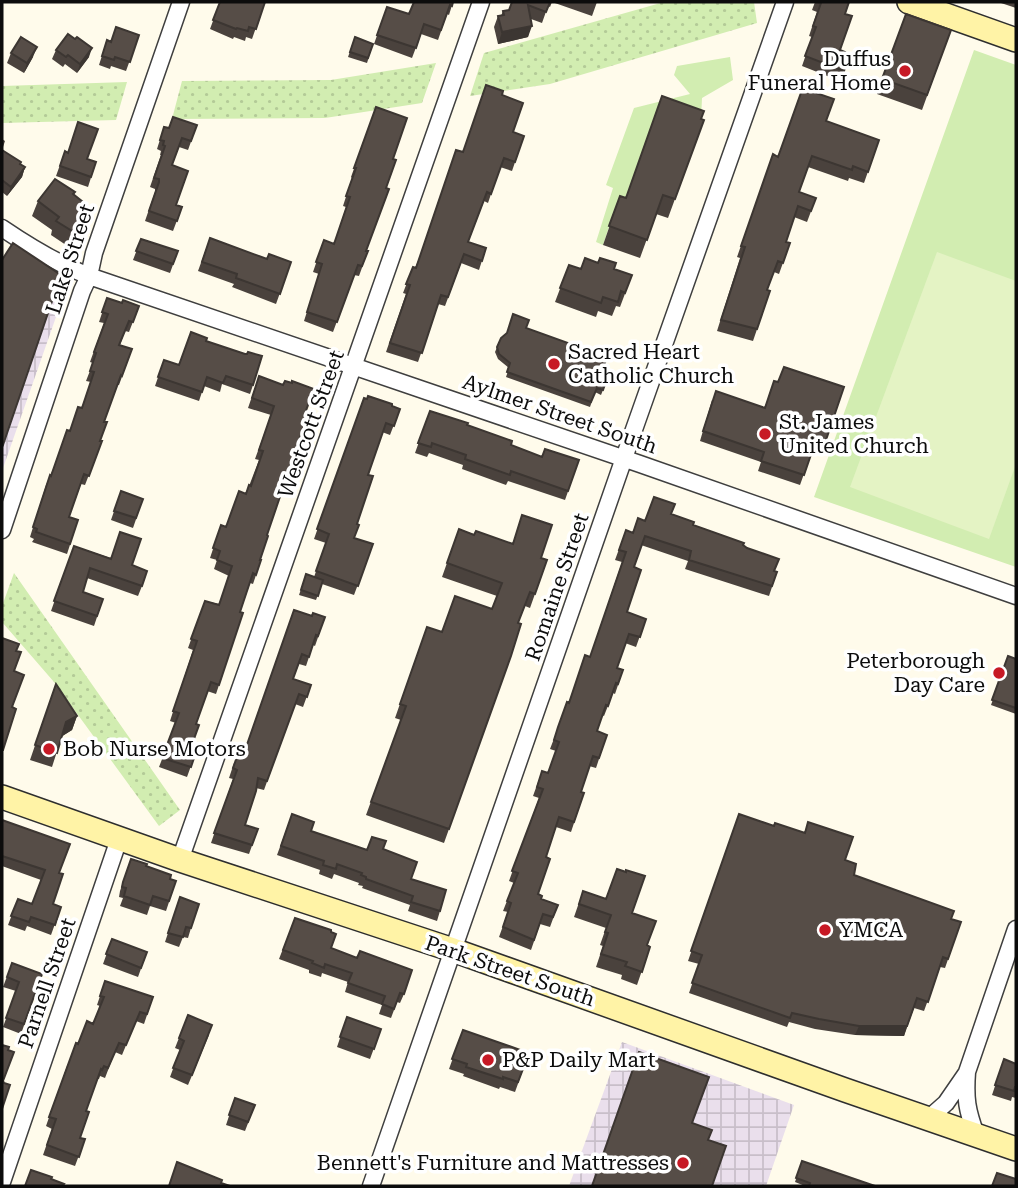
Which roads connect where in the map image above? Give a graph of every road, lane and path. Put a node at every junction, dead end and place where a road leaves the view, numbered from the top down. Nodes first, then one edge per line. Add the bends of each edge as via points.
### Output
1 (181, 2) edge
2 (481, 2) edge
3 (785, 2) edge
4 (909, 2) edge
5 (1016, 40) edge
6 (2, 228) edge
7 (89, 276) junction
8 (354, 365) junction
9 (624, 458) junction
10 (2, 530) edge
11 (1016, 596) edge
12 (2, 797) edge
13 (119, 839) junction
14 (180, 860) junction
15 (1016, 929) edge
16 (453, 950) junction
17 (967, 1072) junction
18 (929, 1118) junction
19 (976, 1135) junction
20 (1016, 1149) edge
21 (2, 1182) edge
22 (371, 1186) edge

1 - 7 street, Lake Street
2 - 8 street, Westcott Street
3 - 9 street, Romaine Street
4 - 5 main road
6 - 7 street, Aylmer Street South
7 - 8 street, Aylmer Street South
7 - 10 street, Lake Street
8 - 9 street, Aylmer Street South
8 - 14 street, Westcott Street
9 - 11 street, Aylmer Street South
9 - 16 street, Romaine Street
12 - 13 main road, Park Street South
13 - 14 main road, Park Street South
13 - 21 street, Parnell Street
14 - 16 main road, Park Street South
15 - 17 street
16 - 18 main road, Park Street South
16 - 22 street, Romaine Street
17 - 18 street
17 - 19 street via 965,1097
18 - 19 main road, Park Street South
19 - 20 main road, Park Street South

